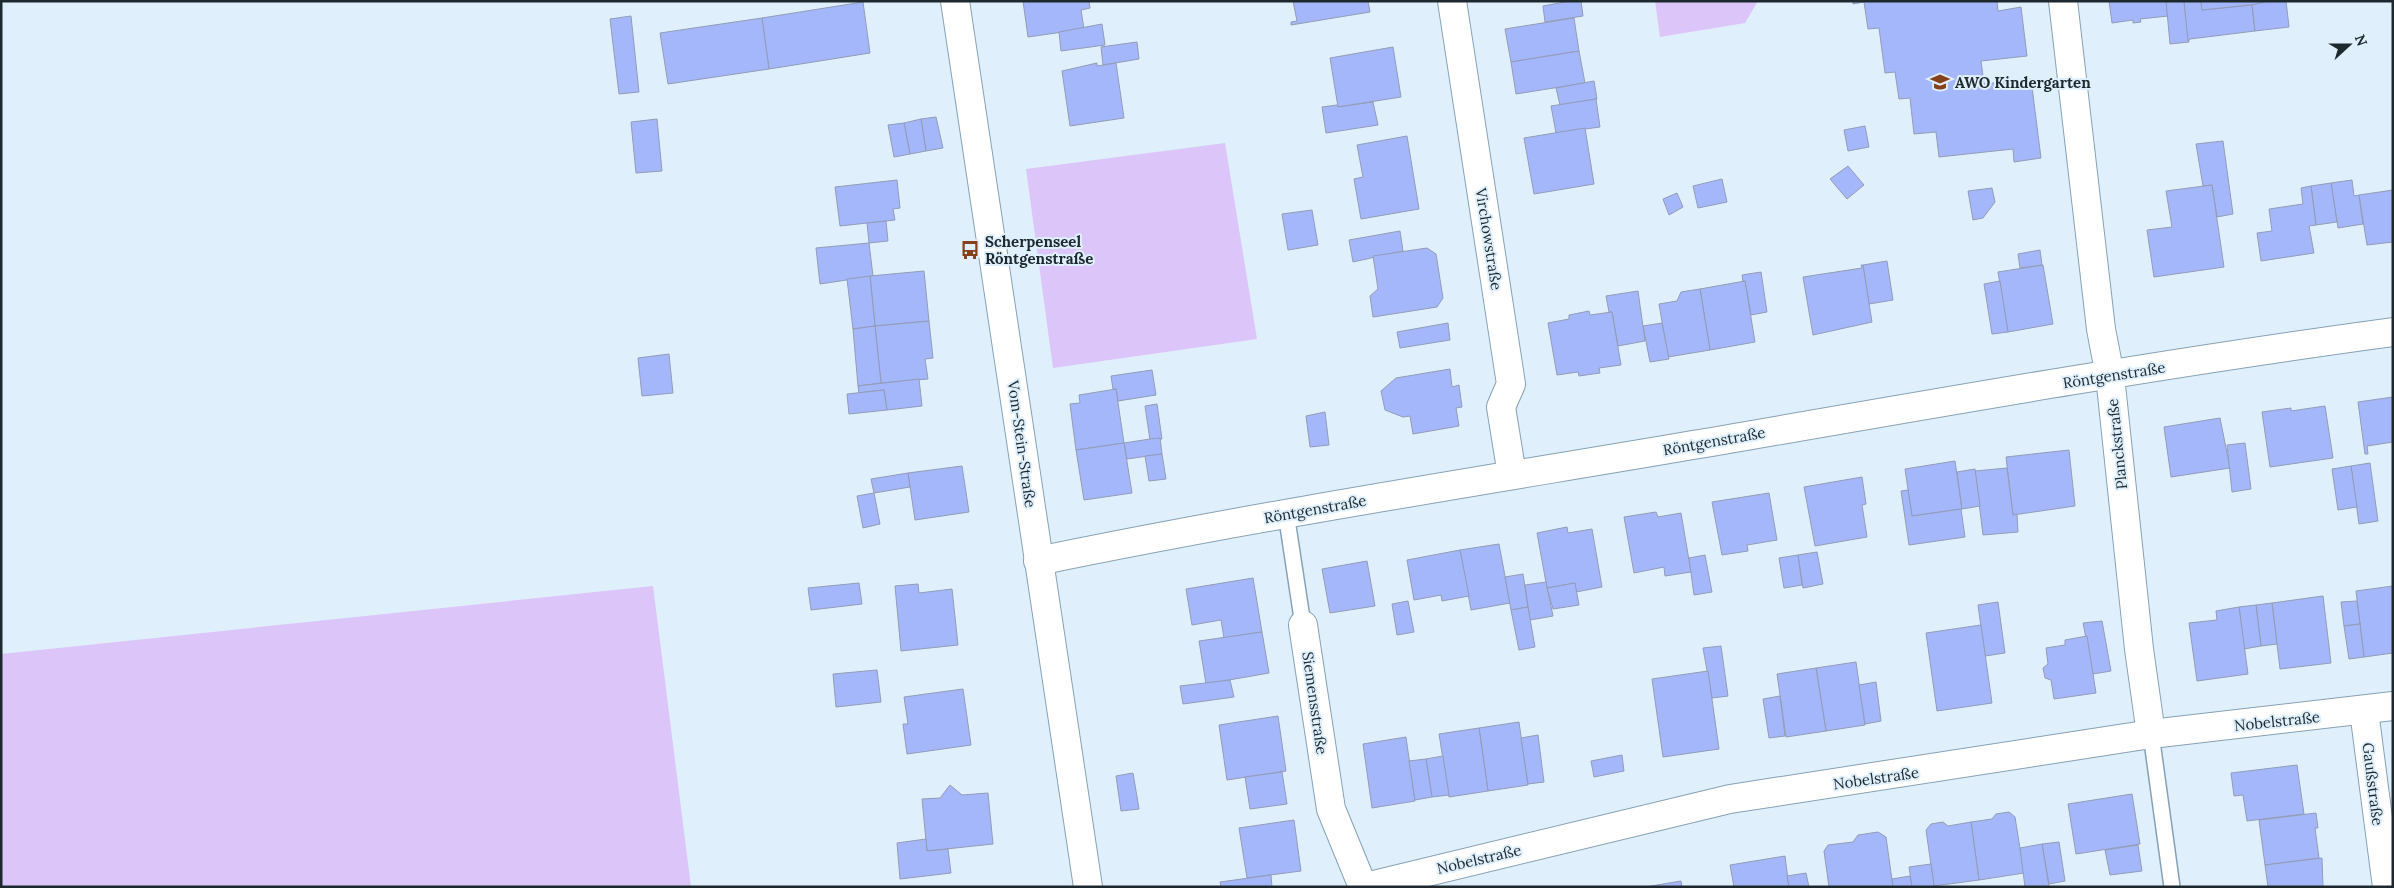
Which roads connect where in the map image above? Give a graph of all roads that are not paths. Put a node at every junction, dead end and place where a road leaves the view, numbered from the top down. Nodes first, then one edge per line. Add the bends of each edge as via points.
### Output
1 (955, 1) edge
2 (1452, 1) edge
3 (2062, 1) edge
4 (2393, 332) edge
5 (2110, 376) junction
6 (1512, 475) junction
7 (1286, 513) junction
8 (1038, 561) junction
9 (1304, 624) joint
10 (2393, 706) edge
11 (2364, 711) junction
12 (2152, 734) junction
13 (1088, 887) edge
14 (1364, 887) edge
15 (2172, 887) edge
16 (2387, 887) edge

1 - 8 street, Vom-Stein-Straße
2 - 6 street, Virchowstraße via 1511,384 1501,407
3 - 5 street, Planckstraße via 2101,329
4 - 5 street, Röntgenstraße
5 - 6 street, Röntgenstraße
5 - 12 street, Planckstraße via 2139,649
6 - 7 street, Röntgenstraße
7 - 8 street, Röntgenstraße
7 - 9 lane, Siemensstraße
8 - 13 street, Vom-Stein-Straße
9 - 14 street, Siemensstraße via 1331,809
10 - 11 street, Nobelstraße
11 - 12 street, Nobelstraße
11 - 16 street, Gaußstraße
12 - 14 street, Nobelstraße via 1730,799
12 - 15 lane, Planckstraße

